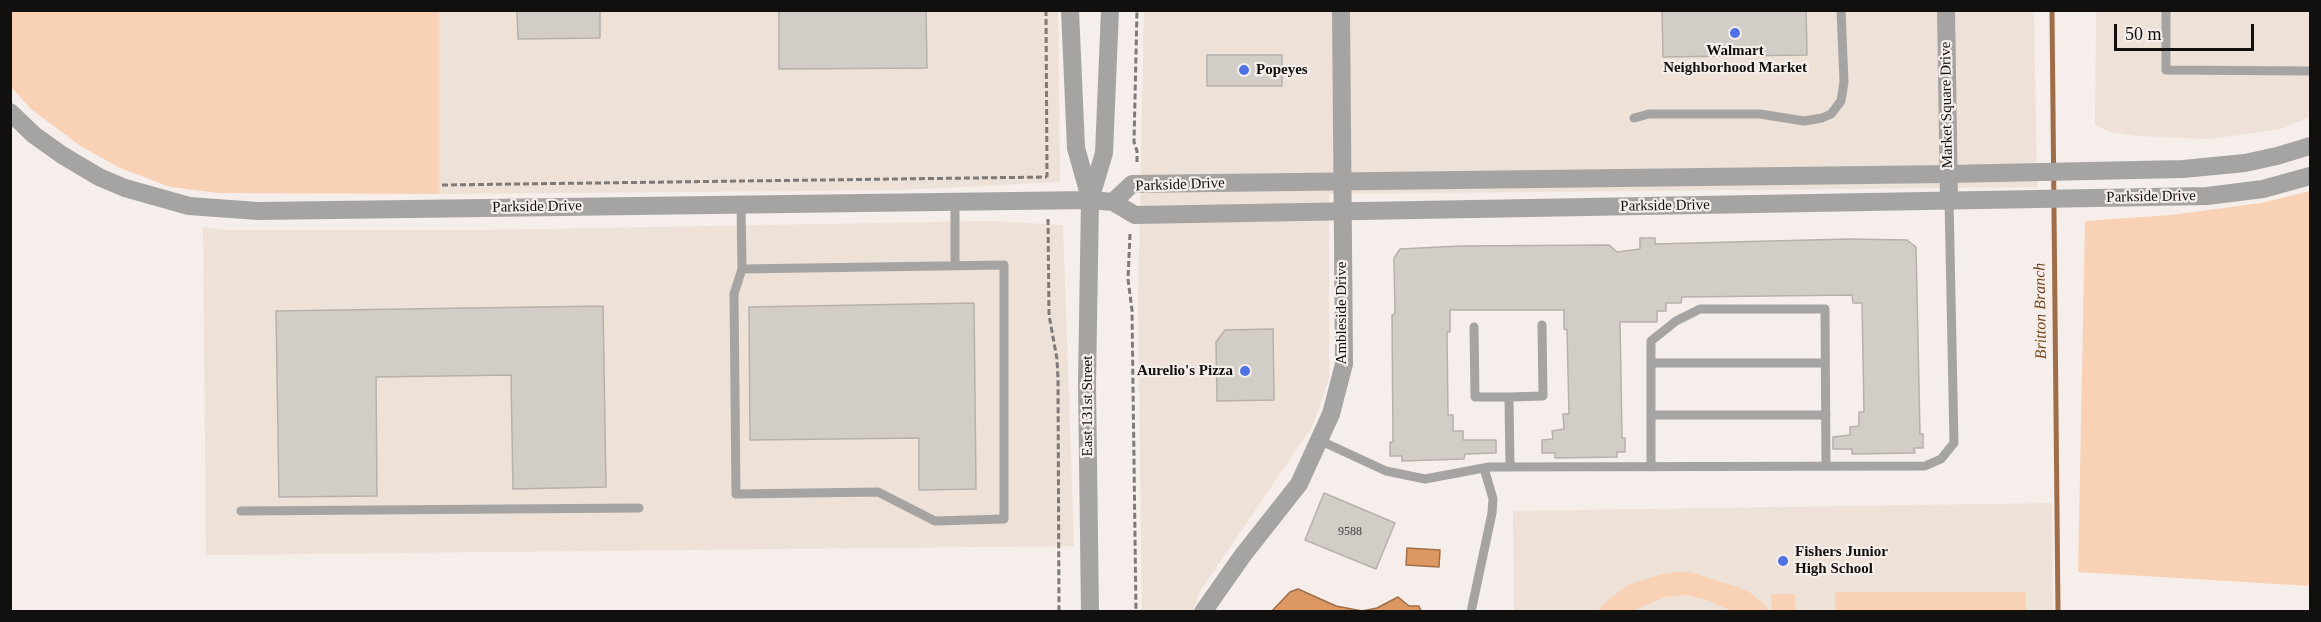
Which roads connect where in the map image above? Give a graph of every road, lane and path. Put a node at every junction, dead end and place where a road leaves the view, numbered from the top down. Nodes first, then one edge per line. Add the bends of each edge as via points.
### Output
1 (1046, 10) edge
2 (1070, 10) edge
3 (1110, 10) edge
4 (1137, 10) edge
5 (1341, 10) edge
6 (1841, 10) edge
7 (1946, 10) edge
8 (2166, 10) edge
9 (2310, 71) edge
10 (10, 112) edge
11 (1634, 118) dead end
12 (2310, 146) edge
13 (1137, 162) dead end
14 (1948, 174) junction
15 (2310, 176) edge
16 (1342, 182) junction
17 (442, 185) dead end
18 (1090, 200) junction
19 (1948, 200) junction
20 (1047, 201) junction
21 (955, 202) junction
22 (1113, 202) junction
23 (741, 205) junction
24 (1342, 212) junction
25 (1130, 234) dead end
26 (955, 265) junction
27 (742, 269) junction
28 (1542, 325) dead end
29 (1474, 327) dead end
30 (1651, 363) junction
31 (1825, 363) junction
32 (1509, 397) junction
33 (1651, 415) junction
34 (1826, 415) junction
35 (1319, 440) junction
36 (1826, 466) junction
37 (1510, 467) junction
38 (1651, 467) junction
39 (1484, 468) junction
40 (639, 508) dead end
41 (241, 511) dead end
42 (1059, 612) edge
43 (1090, 612) edge
44 (1136, 612) edge
45 (1203, 612) edge
46 (1471, 612) edge

1 - 17 path via 1047,177
2 - 18 street, East 131st Street via 1076,148
3 - 18 street, East 131st Street via 1104,153
4 - 13 path
5 - 16 street, Ambleside Drive
6 - 11 lane via 1844,82 1841,101 1831,114 1804,121 1760,114 1648,114
7 - 14 street, Market Square Drive
8 - 9 lane via 2166,70
10 - 23 street, Parkside Drive via 34,135 99,177 189,206 258,211
12 - 14 street, Parkside Drive via 2215,167
14 - 16 street, Parkside Drive
14 - 19 street, Market Square Drive
15 - 19 street, Parkside Drive via 2262,189 2207,196
16 - 22 street, Parkside Drive via 1132,184
16 - 24 street, Ambleside Drive
18 - 20 street, Parkside Drive
18 - 22 street, Parkside Drive
18 - 43 street, East 131st Street
19 - 24 street, Parkside Drive
19 - 36 lane via 1954,443 1941,459 1925,466
20 - 21 street, Parkside Drive
20 - 42 path via 1049,315 1058,379
21 - 23 street, Parkside Drive
21 - 26 lane
22 - 24 street, Parkside Drive via 1135,215
23 - 27 lane
24 - 35 street, Ambleside Drive via 1344,364 1331,414
25 - 44 path
26 - 27 lane
26 - 27 lane via 1004,265 1004,519 935,521 878,492 736,494 734,294
28 - 32 lane via 1543,396
29 - 32 lane via 1475,397
30 - 31 lane
30 - 31 lane via 1651,341 1676,321 1700,309 1825,309
30 - 33 lane
31 - 34 lane
32 - 37 lane
33 - 34 lane
33 - 38 lane
34 - 36 lane
35 - 39 lane via 1386,471 1425,479
35 - 45 street, Ambleside Drive via 1299,484
36 - 38 lane
37 - 38 lane
37 - 39 lane
39 - 46 lane via 1493,500 1492,513
40 - 41 lane

